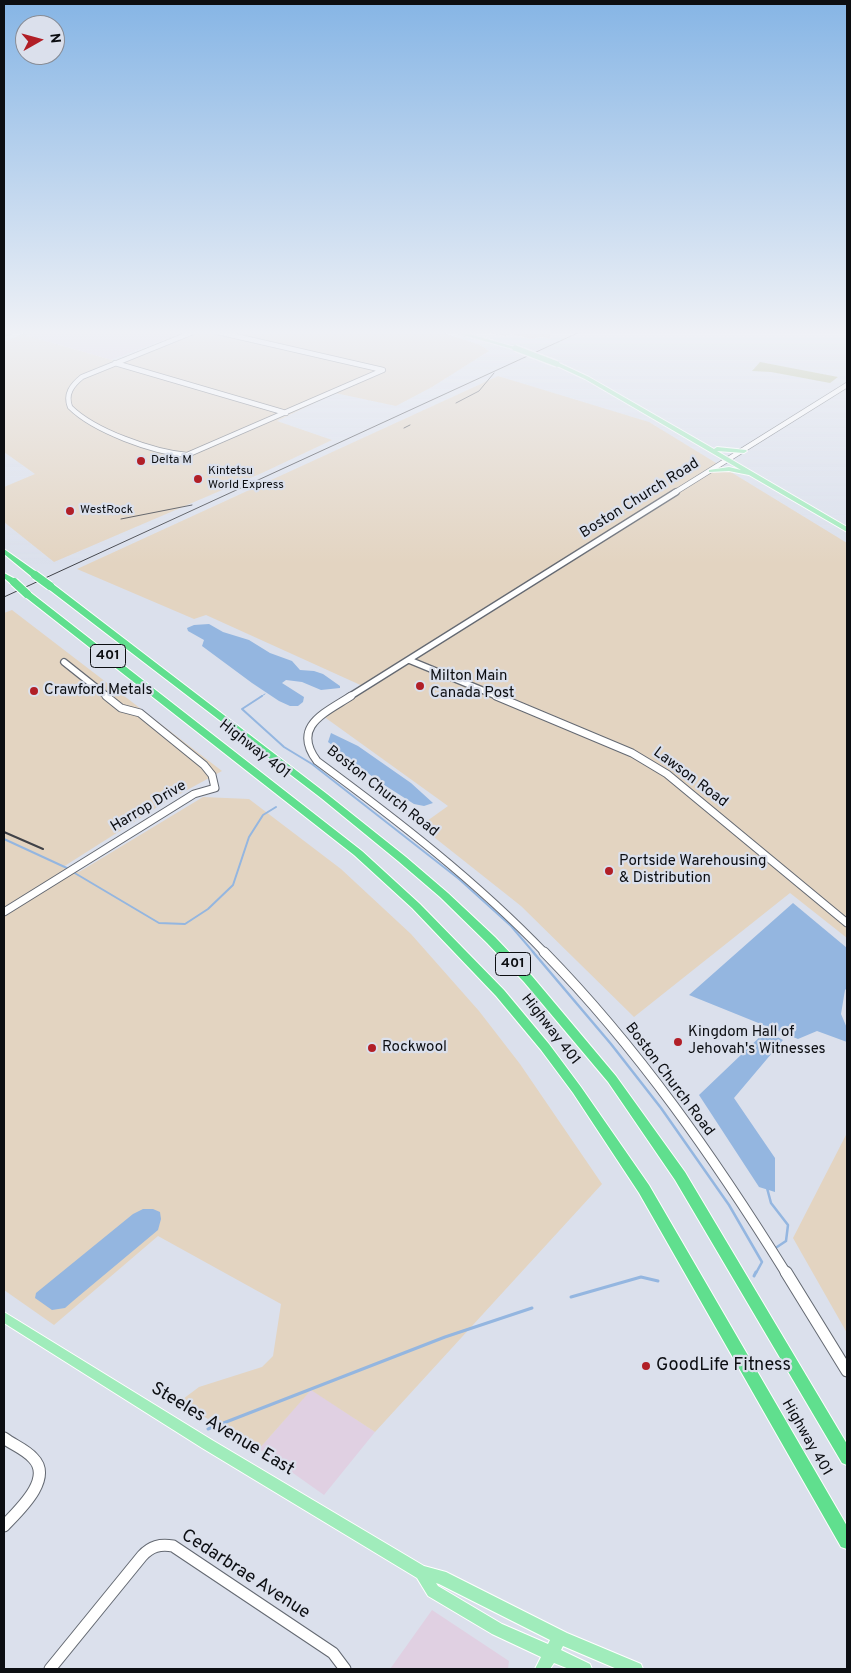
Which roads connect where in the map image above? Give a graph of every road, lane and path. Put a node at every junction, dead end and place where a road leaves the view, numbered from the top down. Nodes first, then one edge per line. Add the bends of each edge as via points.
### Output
1 (70, 408) edge
2 (270, 408) edge
3 (298, 408) edge
4 (640, 408) edge
5 (811, 408) edge
6 (287, 413) junction
7 (707, 446) junction
8 (744, 451) junction
9 (730, 459) junction
10 (711, 471) junction
11 (758, 476) junction
12 (847, 530) edge
13 (4, 551) edge
14 (4, 575) edge
15 (409, 660) junction
16 (64, 662) dead end
17 (4, 912) edge
18 (847, 923) edge
19 (4, 1317) edge
20 (847, 1371) edge
21 (4, 1438) edge
22 (847, 1458) edge
23 (4, 1526) edge
24 (847, 1541) edge
25 (422, 1573) junction
26 (560, 1638) junction
27 (551, 1655) junction
28 (50, 1669) edge
29 (345, 1669) edge
30 (542, 1669) edge
31 (585, 1669) edge
32 (636, 1669) edge

1 - 6 street via 108,431 180,456 190,455
2 - 6 street
3 - 6 street
4 - 7 main road, bridge
5 - 8 street, Boston Church Road
7 - 8 main road via 724,451
7 - 9 main road
8 - 9 street, Boston Church Road
9 - 10 street, Boston Church Road
9 - 11 main road
10 - 11 main road via 735,470
10 - 15 street, Boston Church Road
11 - 12 main road
13 - 22 highway, Highway 401 / 401, bridge via 402,859 471,921 528,979 612,1079 680,1176
14 - 24 highway, Highway 401 / 401, bridge via 358,853 429,919 500,992 577,1090 644,1189
15 - 18 street, Lawson Road via 646,760 684,787
15 - 20 street, Boston Church Road via 318,717 307,732 310,752 317,761 470,880 524,931 614,1030 677,1110 730,1187
16 - 17 street, Harrop Drive via 121,708 140,713 204,765 212,775 215,788 194,794
19 - 25 main road, Steeles Avenue East
21 - 23 street via 36,1460 41,1473 36,1488
25 - 26 main road, Steeles Avenue East via 441,1577
25 - 27 main road, Steeles Avenue East via 433,1591 497,1630
26 - 27 main road
26 - 32 main road, Steeles Avenue East
27 - 30 main road
27 - 31 main road, Steeles Avenue East
28 - 29 street, Cedarbrae Avenue via 142,1556 154,1546 163,1544 173,1546 333,1653

